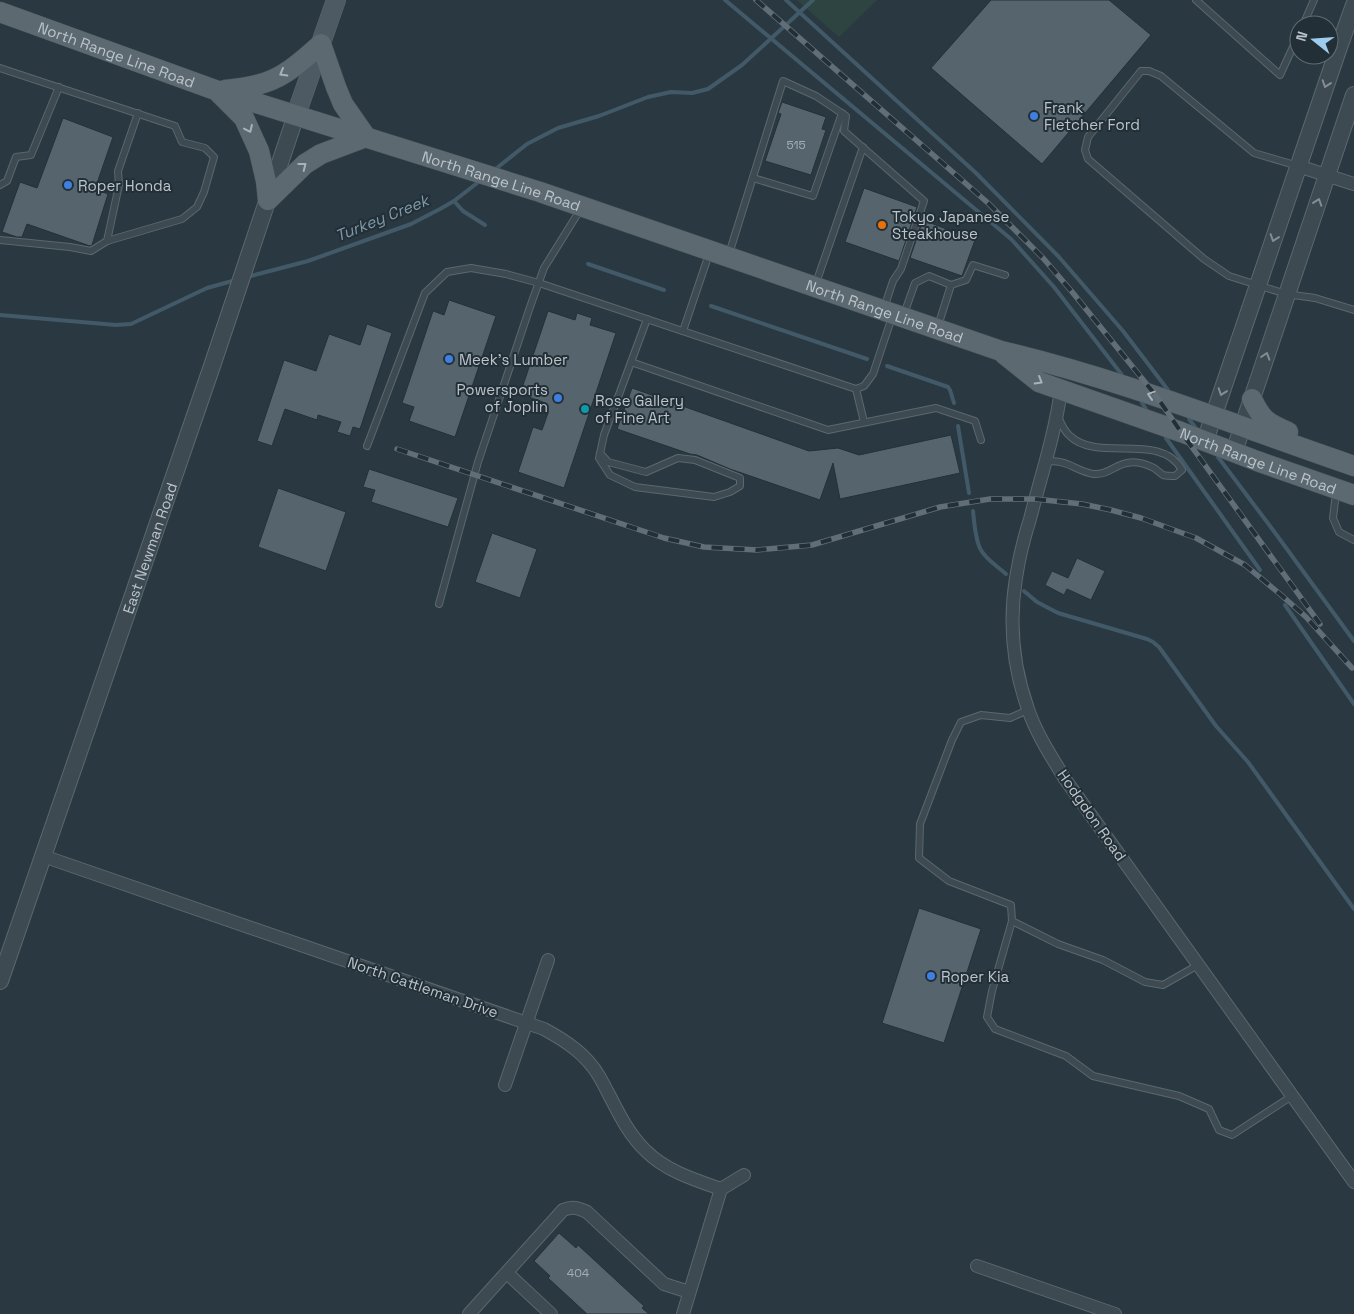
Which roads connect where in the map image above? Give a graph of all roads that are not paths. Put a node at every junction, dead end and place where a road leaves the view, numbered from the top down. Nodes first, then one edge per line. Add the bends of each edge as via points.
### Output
1 (336, 0) edge
2 (1196, 0) edge
3 (1314, 0) edge
4 (1354, 5) edge
5 (0, 12) edge
6 (1307, 15) edge
7 (322, 44) junction
8 (1289, 56) edge
9 (0, 68) edge
10 (59, 87) junction
11 (218, 91) junction
12 (1354, 95) edge
13 (138, 113) junction
14 (842, 113) junction
15 (296, 115) junction
16 (366, 138) junction
17 (863, 147) junction
18 (1298, 166) junction
19 (1327, 175) junction
20 (752, 178) junction
21 (1354, 184) edge
22 (0, 185) edge
23 (268, 200) junction
24 (582, 207) junction
25 (0, 240) edge
26 (107, 241) junction
27 (719, 254) junction
28 (1005, 275) dead end
29 (539, 283) junction
30 (951, 285) junction
31 (1258, 286) junction
32 (815, 287) junction
33 (1286, 294) junction
34 (1354, 310) edge
35 (893, 314) junction
36 (647, 319) junction
37 (937, 329) junction
38 (683, 331) junction
39 (1001, 351) junction
40 (631, 362) junction
41 (856, 389) junction
42 (1062, 390) junction
43 (1252, 399) junction
44 (1058, 415) junction
45 (1214, 416) junction
46 (864, 422) junction
47 (1242, 426) junction
48 (981, 440) dead end
49 (1206, 441) junction
50 (367, 446) dead end
51 (1234, 452) junction
52 (600, 453) junction
53 (1354, 455) edge
54 (1045, 462) junction
55 (1354, 466) edge
56 (1346, 492) edge
57 (1354, 540) edge
58 (439, 604) dead end
59 (1028, 710) junction
60 (43, 856) junction
61 (1012, 921) junction
62 (548, 960) dead end
63 (1198, 964) junction
64 (0, 981) edge
65 (527, 1022) junction
66 (505, 1085) dead end
67 (1292, 1096) junction
68 (744, 1175) dead end
69 (1354, 1182) edge
70 (721, 1189) junction
71 (976, 1266) dead end
72 (507, 1273) junction
73 (689, 1292) junction
74 (469, 1314) edge
75 (551, 1314) edge
76 (682, 1314) edge
77 (1115, 1314) edge

1 - 7 main road
2 - 8 lane via 1280,75
3 - 6 lane
4 -> 18 street
5 - 11 main road, North Range Line Road
7 -> 11 main road via 284,74 245,88
7 - 15 main road
7 - 16 main road via 343,104
9 - 10 lane
10 - 13 lane
10 - 22 lane via 31,155 16,157 7,181
11 - 15 main road, North Range Line Road
11 -> 23 main road via 244,118 259,151
12 - 19 street
13 - 26 lane via 118,171 119,185
13 - 26 lane via 175,126 182,142 205,148 214,157 197,207 182,219
14 - 17 lane via 846,116 844,131
14 - 20 lane via 813,196
14 - 20 lane via 816,96 782,81
15 - 16 main road, North Range Line Road
15 - 23 street, East Newman Road
23 -> 16 main road via 305,164 321,154
16 - 24 main road, North Range Line Road
17 - 32 lane
17 - 35 lane via 924,201 901,269 893,281
18 - 19 street
18 -> 31 street
18 - 31 lane via 1254,153 1161,76 1148,71 1141,71 1088,138 1085,150 1088,159 1204,259 1229,276
19 - 21 street
33 -> 19 street
20 - 27 lane
23 - 60 street, East Newman Road
24 - 27 main road, North Range Line Road
24 - 29 lane via 544,268
25 - 26 lane via 90,251
27 - 32 main road, North Range Line Road
27 - 38 lane
28 - 30 lane via 973,265 966,280
29 - 36 lane
29 - 50 lane via 471,268 447,272 430,288 425,293
29 - 58 lane via 478,462
30 - 35 lane via 929,276 915,283
30 - 37 lane
31 - 33 lane
31 -> 45 street
32 - 35 main road, North Range Line Road
33 - 34 lane via 1315,298
43 -> 33 street
35 - 37 main road, North Range Line Road
35 - 41 lane via 873,374 864,386
36 - 38 lane
36 - 40 lane
37 - 39 main road, North Range Line Road
38 - 41 lane
39 -> 42 main road, North Range Line Road via 1039,382
45 -> 39 main road, North Range Line Road via 1049,362
40 - 46 lane via 828,430
40 - 52 lane
41 - 46 lane
42 - 44 street, Hodgdon Road
42 - 49 main road, North Range Line Road
43 - 47 street
43 - 53 main road via 1259,413 1271,425
44 - 54 street, Hodgdon Road
44 - 54 lane via 1071,438 1087,446 1158,452 1177,462 1182,470 1175,476 1163,475 1154,468 1128,462 1106,473 1093,474 1066,463
45 - 47 main road, North Range Line Road
45 - 49 street
46 - 48 lane via 936,408 975,421
47 - 51 street
47 - 55 main road, North Range Line Road
49 - 51 main road, North Range Line Road
51 - 56 main road, North Range Line Road
52 - 52 lane via 599,458 610,474 635,487 714,496 740,486 740,478 695,460 678,458 646,472 608,462
54 - 59 street, Hodgdon Road via 1020,556 1013,605 1015,656
56 - 57 lane via 1335,500 1334,518 1339,532
59 - 61 lane via 1010,718 981,715 961,722 920,824 919,858 949,881 1011,905
59 - 63 street, Hodgdon Road via 1064,779
60 - 64 street, East Newman Road
60 - 65 street, North Cattleman Drive
61 - 63 lane via 1145,982 1163,985
61 - 67 lane via 987,1017 995,1029 1066,1056 1093,1076 1178,1096 1209,1109 1220,1130 1232,1135
62 - 65 street
63 - 67 street, Hodgdon Road
65 - 66 street
65 - 70 street, North Cattleman Drive via 567,1042 584,1056 631,1135 647,1152 665,1166
67 - 69 street, Hodgdon Road
68 - 70 street
70 - 73 street
71 - 77 street
72 - 73 street via 563,1210 570,1207 587,1212 664,1284
72 - 74 street
72 - 75 street
73 - 76 street

